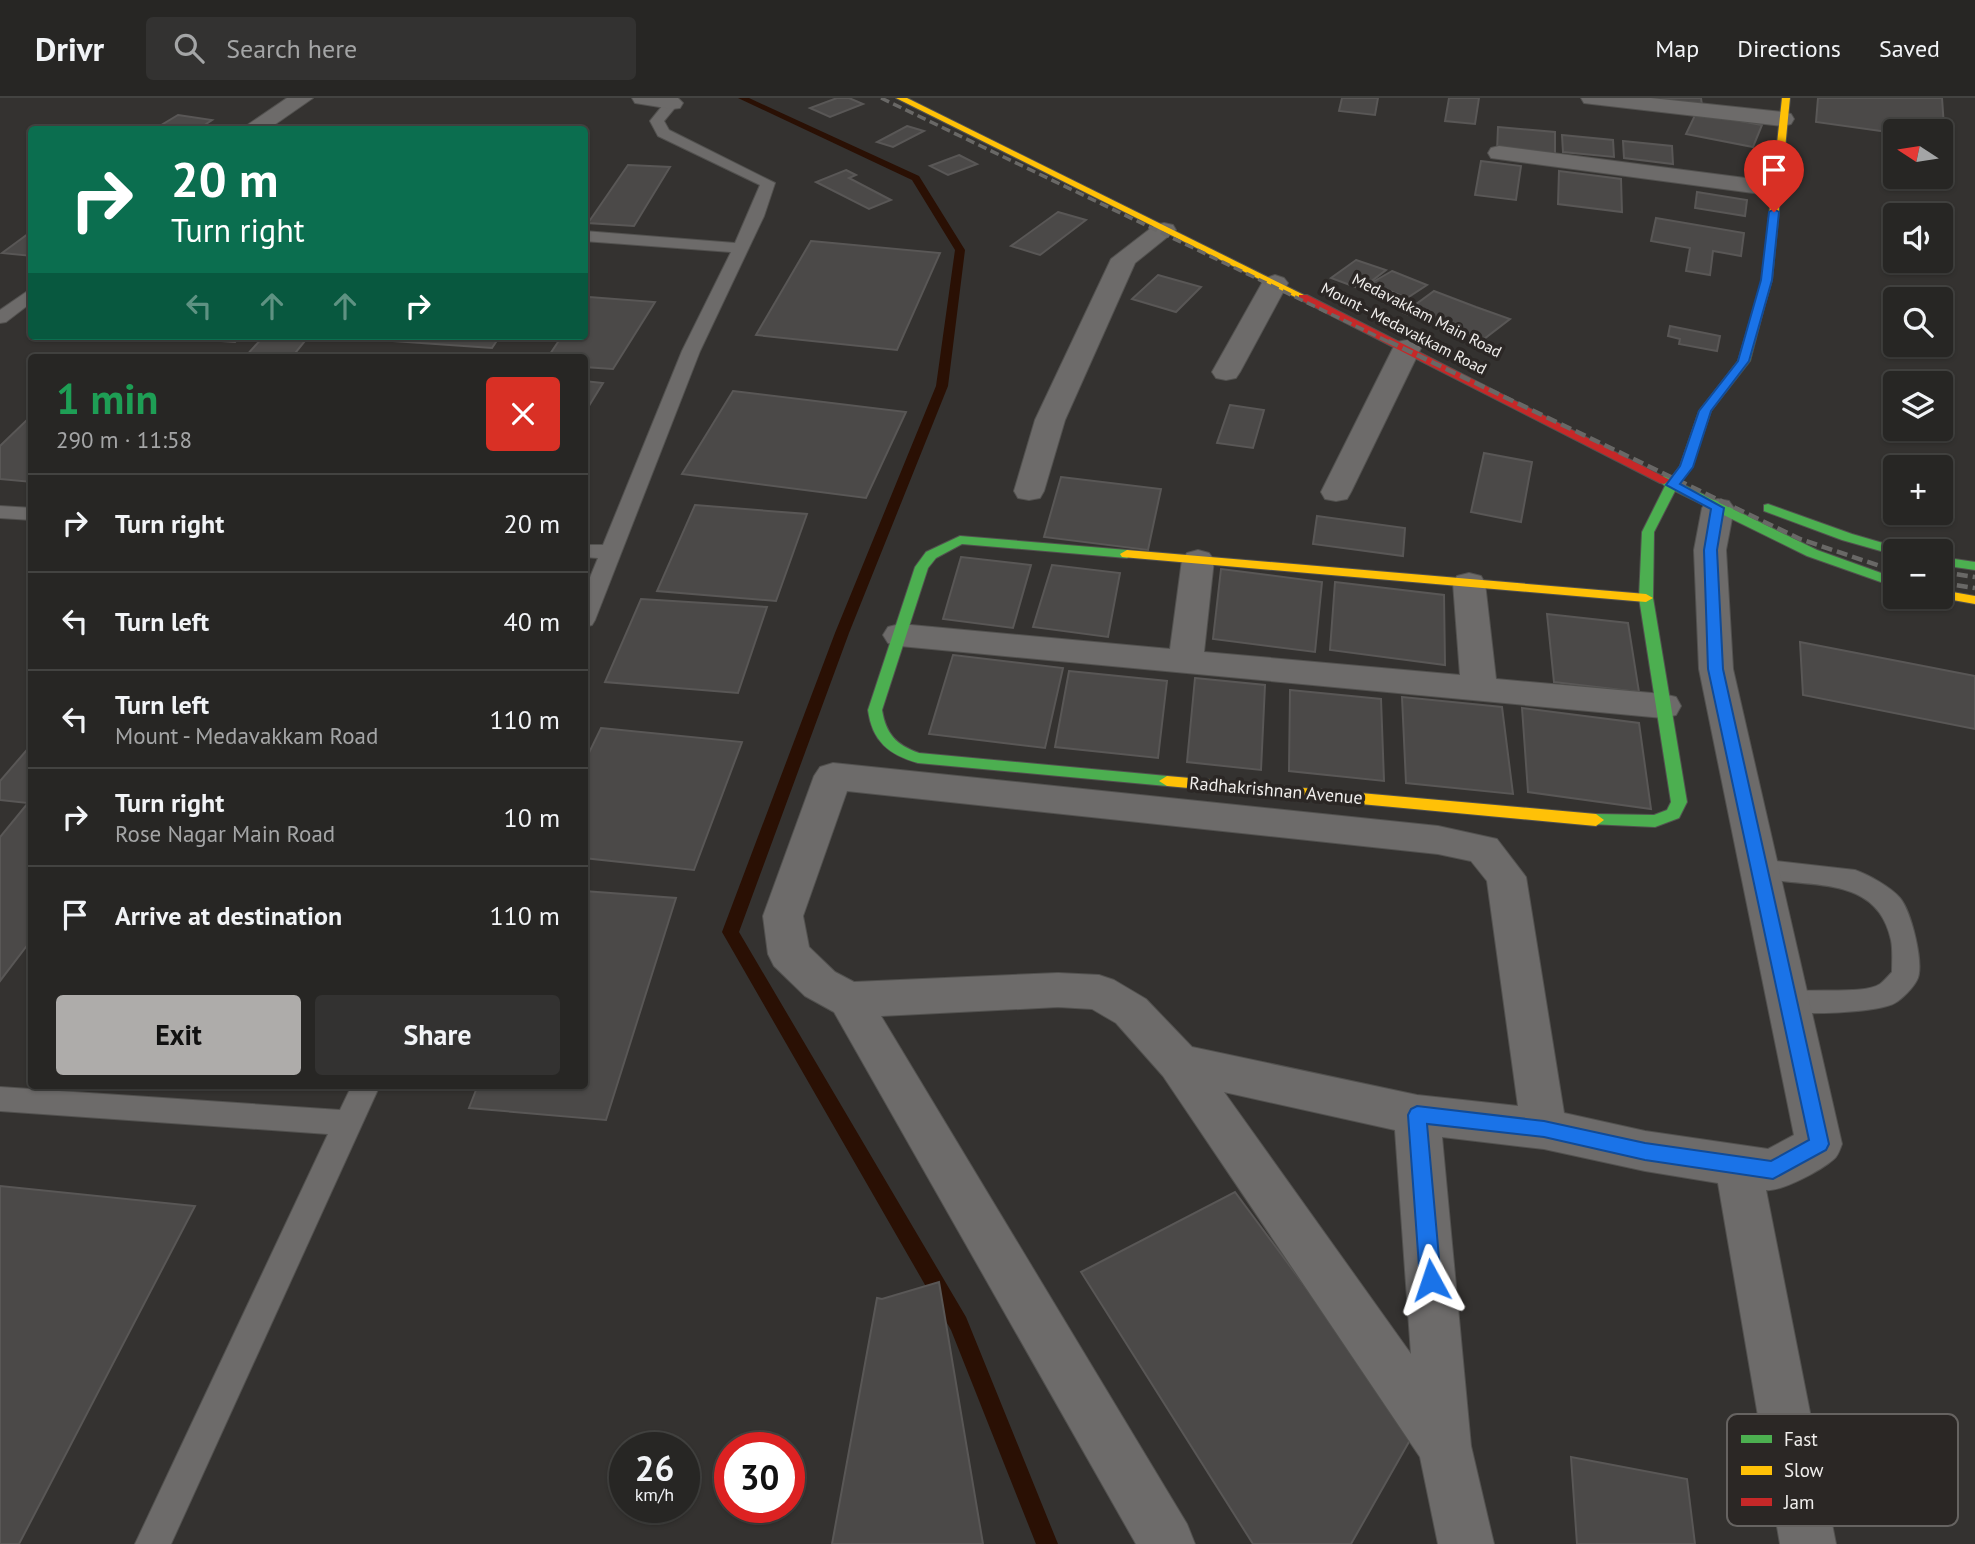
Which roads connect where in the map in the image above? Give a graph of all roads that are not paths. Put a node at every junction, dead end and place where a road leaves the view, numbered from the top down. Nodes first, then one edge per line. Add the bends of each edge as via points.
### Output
1 (302, 98) edge
2 (643, 98) edge
3 (900, 98) edge
4 (1592, 98) edge
5 (672, 103) joint
6 (1785, 109) edge
7 (257, 126) edge
8 (1499, 153) dead end
9 (1776, 190) junction
10 (1164, 230) junction
11 (588, 236) edge
12 (741, 248) junction
13 (1275, 283) junction
14 (28, 296) edge
15 (0, 318) edge
16 (1407, 348) junction
17 (1226, 372) dead end
18 (1672, 485) junction
19 (1029, 491) dead end
20 (1336, 492) dead end
21 (1758, 503) dead end
22 (1718, 508) junction
23 (0, 512) edge
24 (28, 514) edge
25 (1883, 548) edge
26 (588, 551) edge
27 (611, 552) junction
28 (1198, 560) junction
29 (1953, 563) edge
30 (1975, 566) edge
31 (1883, 579) edge
32 (1469, 583) junction
33 (1953, 596) edge
34 (1646, 598) junction
35 (1975, 600) edge
36 (588, 610) edge
37 (900, 635) junction
38 (1186, 662) junction
39 (1479, 689) junction
40 (1663, 706) junction
41 (1759, 868) junction
42 (849, 1000) junction
43 (1788, 1002) junction
44 (1179, 1063) junction
45 (364, 1089) edge
46 (0, 1099) edge
47 (1417, 1115) junction
48 (348, 1124) junction
49 (1544, 1129) junction
50 (1738, 1166) junction
51 (1784, 1414) edge
52 (1444, 1446) junction
53 (1805, 1526) edge
54 (153, 1544) edge
55 (1167, 1544) edge
56 (1466, 1544) edge
57 (1808, 1544) edge

1 - 7 street
2 - 5 street
3 - 10 street, Mount - Medavakkam Road
4 - 6 street
5 - 12 lane via 657,121 663,133 768,183
6 - 9 street, Radhakrishnan Avenue
8 - 9 street
9 - 18 street, Radhakrishnan Avenue via 1767,280 1744,361 1705,411 1685,466
10 - 13 street, Mount - Medavakkam Road
10 - 19 street via 1124,259 1050,420
11 - 12 lane
12 - 27 lane via 691,351
13 - 16 street, Mount - Medavakkam Road
13 - 17 street
14 - 15 lane
16 - 18 street, Mount - Medavakkam Road
16 - 20 street
18 - 22 street, Mount - Medavakkam Road
18 - 34 street, Radhakrishnan Avenue via 1648,532
21 - 25 street
22 - 31 street, Mount - Medavakkam Road via 1812,553
22 - 41 street via 1710,550 1716,669
23 - 24 lane
26 - 27 lane
27 - 36 lane
28 - 32 street, Radhakrishnan Avenue
28 - 37 street, Radhakrishnan Avenue via 960,540 932,555 922,567
28 - 38 street
29 - 30 street
32 - 34 street, Radhakrishnan Avenue
32 - 39 street
33 - 35 street
34 - 40 street, Radhakrishnan Avenue
37 - 38 street
37 - 40 street, Radhakrishnan Avenue via 875,710 876,723 880,738 894,752 932,759 1623,822 1655,821 1673,814 1679,802
38 - 39 street
39 - 40 street
41 - 43 street
41 - 43 lane via 1855,880 1891,905 1904,940 1906,976 1885,996
42 - 44 street via 1099,992 1131,1011
42 - 49 street via 820,984 789,954 782,916 833,776 1438,839 1483,849 1506,877
42 - 55 street
43 - 50 street via 1819,1144 1773,1170
44 - 47 street
44 - 52 street
45 - 48 lane
46 - 48 lane
47 - 49 street
47 - 52 street
48 - 54 lane
49 - 50 street
50 - 51 street
52 - 56 street
53 - 57 street

